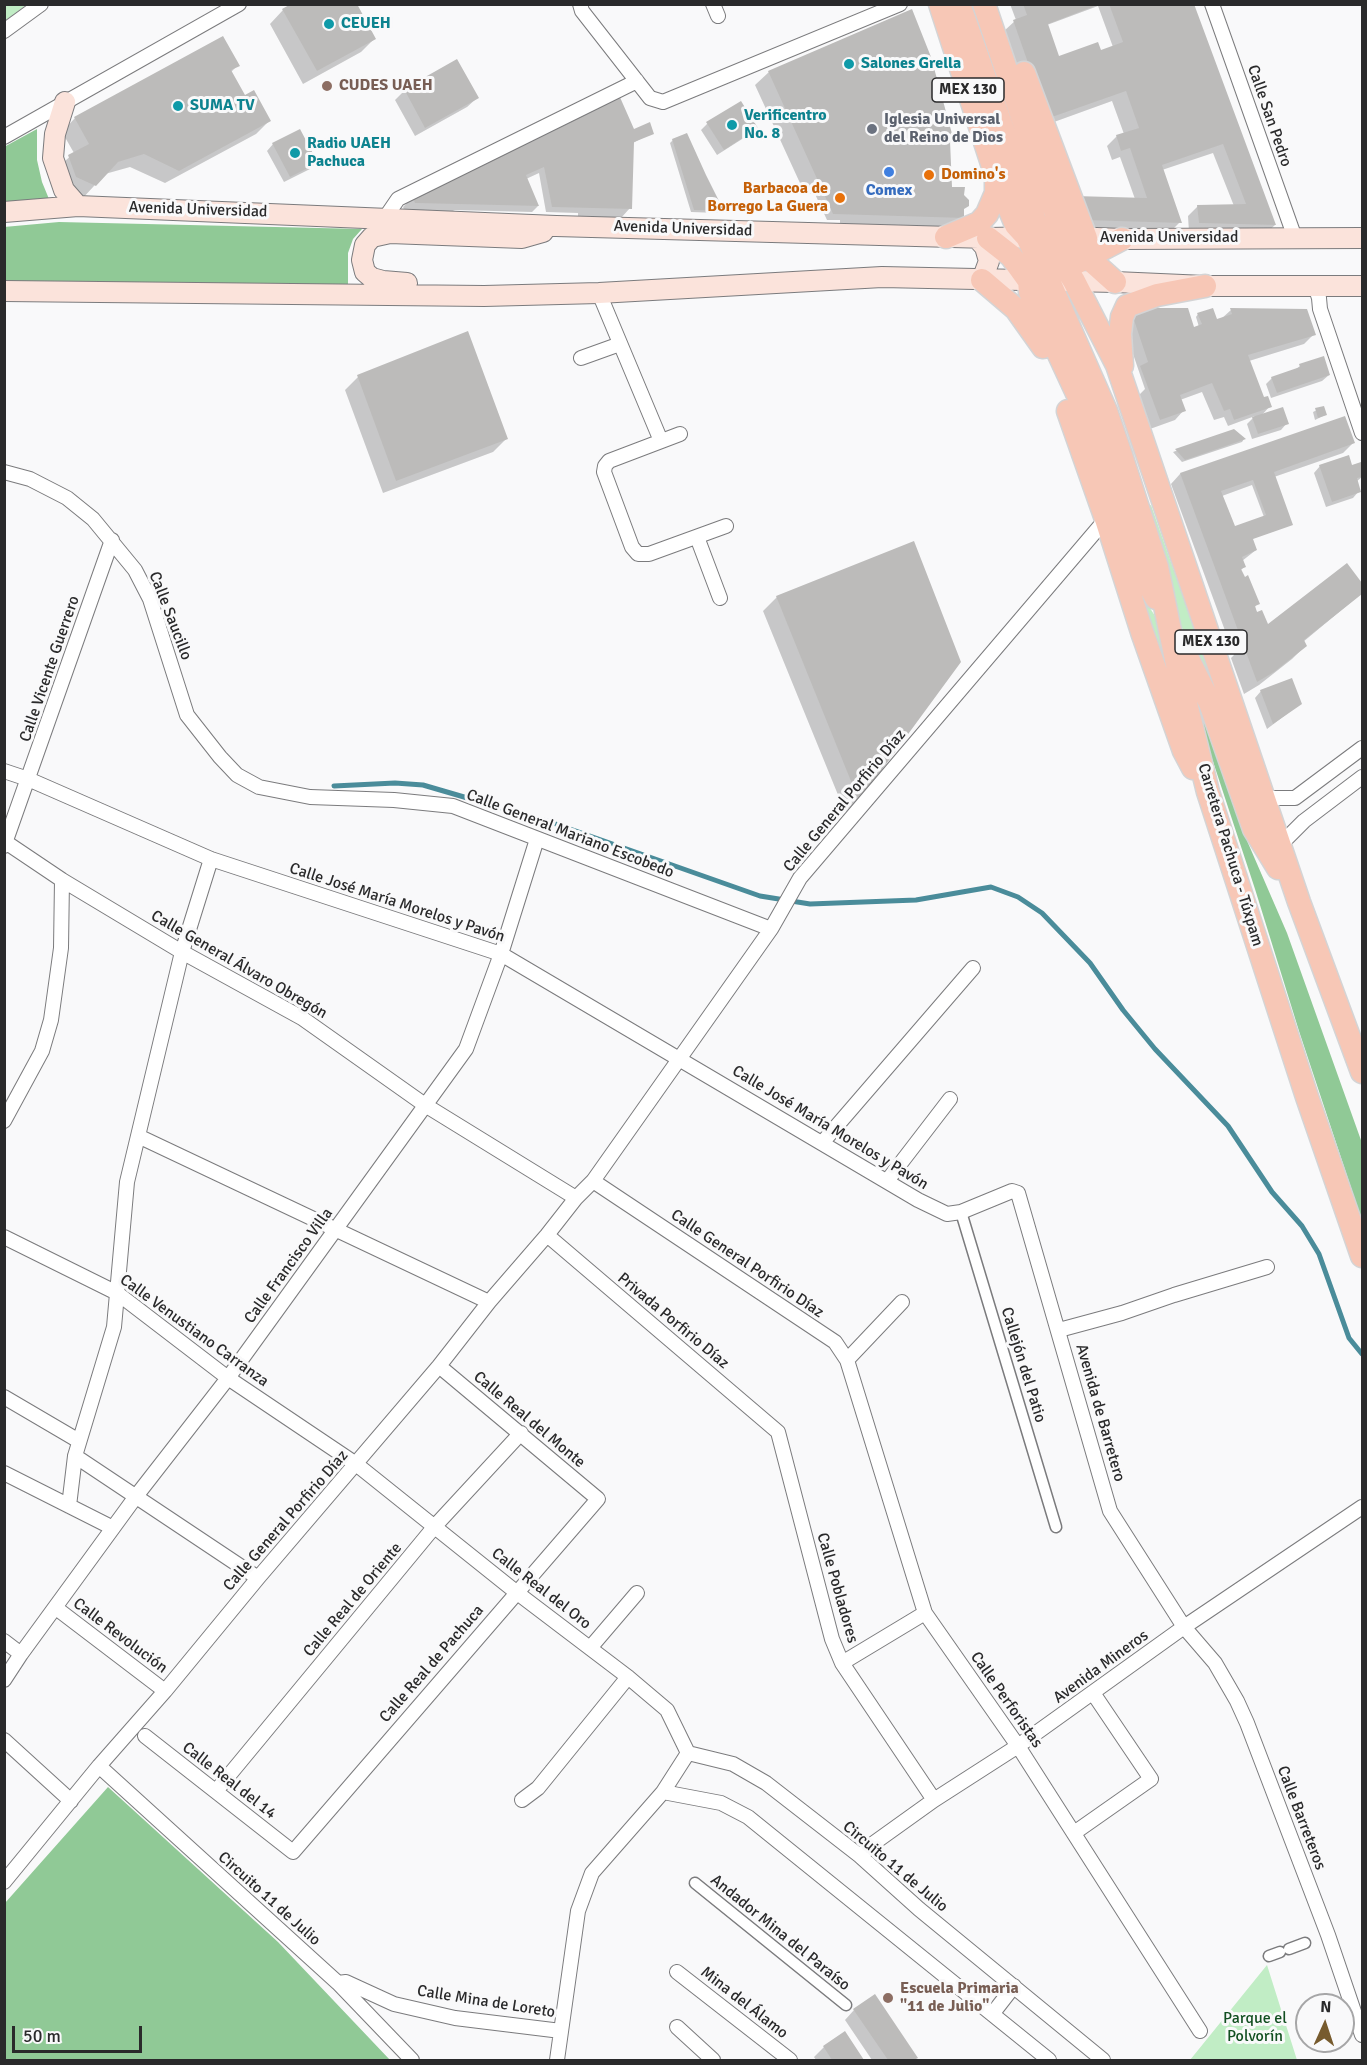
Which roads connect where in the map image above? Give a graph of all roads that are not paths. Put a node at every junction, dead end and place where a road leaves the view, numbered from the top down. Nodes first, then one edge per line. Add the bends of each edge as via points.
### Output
1 (40, 4) edge
2 (238, 4) edge
3 (580, 4) edge
4 (900, 4) edge
5 (940, 4) edge
6 (959, 4) edge
7 (984, 4) edge
8 (999, 4) edge
9 (1212, 4) edge
10 (4, 31) edge
11 (637, 81) junction
12 (65, 102) junction
13 (4, 136) edge
14 (996, 176) junction
15 (78, 206) junction
16 (4, 212) edge
17 (385, 218) junction
18 (556, 226) junction
19 (946, 237) junction
20 (982, 238) junction
21 (1295, 238) junction
22 (1362, 238) edge
23 (1122, 239) junction
24 (1054, 258) junction
25 (982, 280) junction
26 (1118, 282) junction
27 (1205, 286) junction
28 (1315, 286) junction
29 (1362, 286) edge
30 (4, 291) edge
31 (598, 293) junction
32 (484, 296) junction
33 (620, 344) junction
34 (581, 358) dead end
35 (1123, 383) junction
36 (1362, 433) edge
37 (681, 434) dead end
38 (661, 441) junction
39 (4, 471) edge
40 (1106, 519) junction
41 (726, 526) dead end
42 (697, 537) junction
43 (112, 540) junction
44 (720, 598) dead end
45 (1167, 617) junction
46 (1362, 748) edge
47 (220, 757) joint
48 (4, 771) edge
49 (1362, 777) edge
50 (28, 779) junction
51 (1208, 792) junction
52 (1264, 798) junction
53 (537, 839) junction
54 (5, 843) edge
55 (1280, 845) junction
56 (212, 860) junction
57 (62, 880) junction
58 (1299, 902) junction
59 (774, 924) junction
60 (182, 952) junction
61 (501, 954) junction
62 (973, 968) dead end
63 (1357, 1042) edge
64 (679, 1057) junction
65 (1362, 1072) edge
66 (950, 1098) dead end
67 (425, 1105) junction
68 (4, 1121) edge
69 (138, 1136) junction
70 (822, 1143) junction
71 (593, 1181) junction
72 (886, 1181) junction
73 (576, 1198) junction
74 (954, 1213) junction
75 (337, 1230) junction
76 (547, 1235) junction
77 (4, 1237) edge
78 (1362, 1256) edge
79 (1267, 1267) dead end
80 (117, 1293) junction
81 (489, 1302) junction
82 (902, 1302) dead end
83 (1059, 1330) junction
84 (847, 1360) junction
85 (439, 1366) junction
86 (228, 1377) junction
87 (4, 1397) edge
88 (778, 1432) joint
89 (520, 1433) junction
90 (79, 1441) junction
91 (75, 1456) junction
92 (356, 1464) junction
93 (4, 1473) edge
94 (137, 1495) junction
95 (598, 1499) joint
96 (69, 1506) junction
97 (1362, 1507) edge
98 (435, 1526) junction
99 (1056, 1527) dead end
100 (113, 1528) junction
101 (258, 1578) junction
102 (516, 1592) junction
103 (637, 1593) dead end
104 (56, 1608) junction
105 (925, 1613) junction
106 (1184, 1626) junction
107 (4, 1641) edge
108 (590, 1648) junction
109 (21, 1654) junction
110 (842, 1663) junction
111 (628, 1677) junction
112 (4, 1680) edge
113 (165, 1691) junction
114 (1094, 1693) junction
115 (145, 1736) dead end
116 (4, 1740) edge
117 (1018, 1746) junction
118 (688, 1753) junction
119 (99, 1766) junction
120 (216, 1791) junction
121 (663, 1792) junction
122 (522, 1800) dead end
123 (934, 1800) junction
124 (71, 1802) junction
125 (1074, 1833) junction
126 (293, 1852) joint
127 (860, 1856) junction
128 (4, 1882) edge
129 (695, 1883) dead end
130 (1305, 1943) dead end
131 (1279, 1952) dead end
132 (677, 1972) dead end
133 (338, 1983) junction
134 (1014, 1986) junction
135 (846, 2005) dead end
136 (993, 2013) junction
137 (677, 2027) dead end
138 (561, 2031) junction
139 (1200, 2031) dead end
140 (1362, 2035) edge
141 (412, 2061) edge
142 (557, 2061) edge
143 (713, 2061) edge
144 (790, 2061) edge
145 (1049, 2061) edge
146 (1103, 2061) edge

1 - 10 street
2 - 12 street
3 - 11 street
4 - 11 street via 663,102 650,98
5 - 14 main road, MEX 130
6 - 24 main road, MEX 130 via 1035,221
7 - 24 main road via 1060,226
8 - 24 main road via 1048,141
9 - 21 street, Calle San Pedro
11 - 17 street via 398,199
12 - 13 street
12 - 15 main road via 55,134 53,158 64,190
14 - 19 main road via 996,193 987,214 978,223
14 - 24 main road, MEX 130 via 1016,225
15 - 16 main road, Avenida Universidad
15 - 17 main road, Avenida Universidad
17 - 18 main road, Avenida Universidad
18 - 19 main road, Avenida Universidad
18 - 32 main road via 522,238 390,233 372,237 365,244 364,272 372,278
19 - 20 main road, Avenida Universidad
20 - 24 main road via 1011,256
20 - 25 main road via 988,255
21 - 22 main road, Avenida Universidad
21 - 23 main road, Avenida Universidad
23 - 24 main road
23 - 26 main road via 1109,256
24 - 25 main road
24 - 26 main road
24 - 35 main road, MEX 130 via 1117,365
24 - 45 main road, Carretera Pachuca - Túxpam / MEX 130 via 1157,567
25 - 31 main road via 882,277
25 - 40 main road via 1016,309 1041,341
26 - 27 main road
27 - 28 main road
27 - 35 main road via 1157,295 1127,306 1120,334
28 - 29 main road
28 - 36 street
30 - 32 main road
31 - 32 main road
31 - 33 street
33 - 34 street
33 - 38 street
35 - 52 main road, MEX 130
37 - 38 street
38 - 42 street via 609,460 604,472 638,554 649,554
39 - 43 street, Calle Saucillo via 67,498
40 - 51 main road via 1184,751
40 - 59 street, Calle General Porfirio Díaz via 800,878
41 - 42 street
42 - 44 street
43 - 47 street, Calle Saucillo via 135,570 150,599 187,714
43 - 50 street, Calle Vicente Guerrero
45 - 51 main road, Carretera Pachuca - Túxpam / MEX 130
45 - 58 main road via 1210,703 1254,829
46 - 52 street via 1295,798
47 - 53 street, Calle General Mariano Escobedo via 237,775 259,787 310,797 453,806
48 - 50 street, Calle José María Morelos y Pavón
49 - 55 street via 1304,821
50 - 54 street, Calle Vicente Guerrero
50 - 56 street, Calle José María Morelos y Pavón
51 - 78 main road, Carretera Pachuca - Túxpam / MEX 130
52 - 55 main road, MEX 130
53 - 59 street, Calle General Mariano Escobedo
53 - 61 street, Calle Francisco Villa
54 - 57 street, Calle General Álvaro Obregón
55 - 58 main road, MEX 130
56 - 60 street
56 - 61 street, Calle José María Morelos y Pavón
57 - 60 street, Calle General Álvaro Obregón
57 - 68 street via 61,948 51,1020 42,1052
58 - 63 main road, MEX 130
59 - 64 street, Calle General Porfirio Díaz
60 - 67 street, Calle General Álvaro Obregón via 302,1018
60 - 69 street
61 - 64 street, Calle José María Morelos y Pavón
61 - 67 street, Calle Francisco Villa via 466,1049
62 - 70 street
63 - 65 main road, MEX 130
64 - 70 street, Calle José María Morelos y Pavón
64 - 71 street, Calle General Porfirio Díaz
66 - 72 street
67 - 73 street, Calle General Álvaro Obregón
67 - 75 street, Calle Francisco Villa
69 - 75 street
69 - 80 street via 127,1182
70 - 72 street, Calle José María Morelos y Pavón
71 - 73 street, Calle General Porfirio Díaz
71 - 84 street, Calle General Porfirio Díaz via 835,1342
72 - 74 street, Calle José María Morelos y Pavón
73 - 76 street, Calle General Porfirio Díaz
74 - 83 street, Avenida de Barretero via 1018,1192
74 - 99 street, Callejón del Patio
75 - 81 street
75 - 86 street, Calle Francisco Villa
76 - 81 street, Calle General Porfirio Díaz
76 - 88 street, Privada Porfirio Díaz
77 - 80 street, Calle Venustiano Carranza
79 - 83 street
80 - 86 street, Calle Venustiano Carranza
80 - 90 street via 114,1327
81 - 85 street, Calle General Porfirio Díaz
82 - 84 street
83 - 106 street, Avenida de Barretero via 1110,1511
84 - 105 street, Calle Perforistas
85 - 89 street, Calle Real del Monte
85 - 92 street, Calle General Porfirio Díaz
86 - 92 street, Calle Venustiano Carranza
86 - 94 street, Calle Francisco Villa
87 - 90 street
88 - 110 street, Calle Pobladores via 832,1639
89 - 95 street, Calle Real del Monte
89 - 98 street, Calle Real de Oriente
90 - 91 street
91 - 94 street
91 - 96 street
92 - 98 street, Calle Real del Oro
92 - 101 street, Calle General Porfirio Díaz
93 - 96 street
94 - 100 street, Calle Francisco Villa
94 - 101 street
95 - 102 street, Calle Real de Pachuca
96 - 100 street
97 - 106 street, Avenida Mineros
98 - 102 street, Calle Real del Oro
98 - 120 street, Calle Real de Oriente
100 - 104 street, Calle Francisco Villa
101 - 113 street, Calle General Porfirio Díaz
102 - 108 street, Calle Real del Oro
102 - 126 street, Calle Real de Pachuca
103 - 108 street
104 - 109 street, Calle Francisco Villa
104 - 113 street, Calle Revolución
105 - 110 street
105 - 117 street, Calle Perforistas
106 - 114 street, Avenida Mineros
106 - 140 street, Calle Barreteros via 1215,1663 1237,1701
107 - 109 street
108 - 111 street, Calle Real del Oro
109 - 112 street, Calle Francisco Villa
110 - 123 street, Calle Pobladores
111 - 118 street, Calle Real del Oro via 667,1710
111 - 122 street via 538,1788
113 - 119 street, Calle General Porfirio Díaz
114 - 117 street, Avenida Mineros
114 - 125 street via 1151,1779
115 - 120 street, Calle Real del 14
116 - 124 street
117 - 123 street, Avenida Mineros
117 - 125 street, Calle Perforistas
118 - 121 street
118 - 127 street, Circuito 11 de Julio via 733,1764 766,1783
119 - 124 street, Calle General Porfirio Díaz
119 - 133 street, Circuito 11 de Julio
120 - 126 street, Calle Real del 14
121 - 136 street via 721,1803 748,1817
121 - 138 street via 592,1873 578,1911
123 - 127 street, Avenida Mineros
124 - 128 street, Calle General Porfirio Díaz
125 - 139 street, Calle Perforistas
127 - 134 street, Circuito 11 de Julio via 919,1910
129 - 135 street, Andador Mina del Paraíso
130 - 131 street
132 - 144 street, Mina del Álamo
133 - 138 street, Calle Mina de Loreto via 346,1982 394,2004 455,2018
133 - 141 street, Circuito 11 de Julio
134 - 136 street
134 - 146 street, Circuito 11 de Julio
136 - 145 street
137 - 143 street
138 - 142 street

